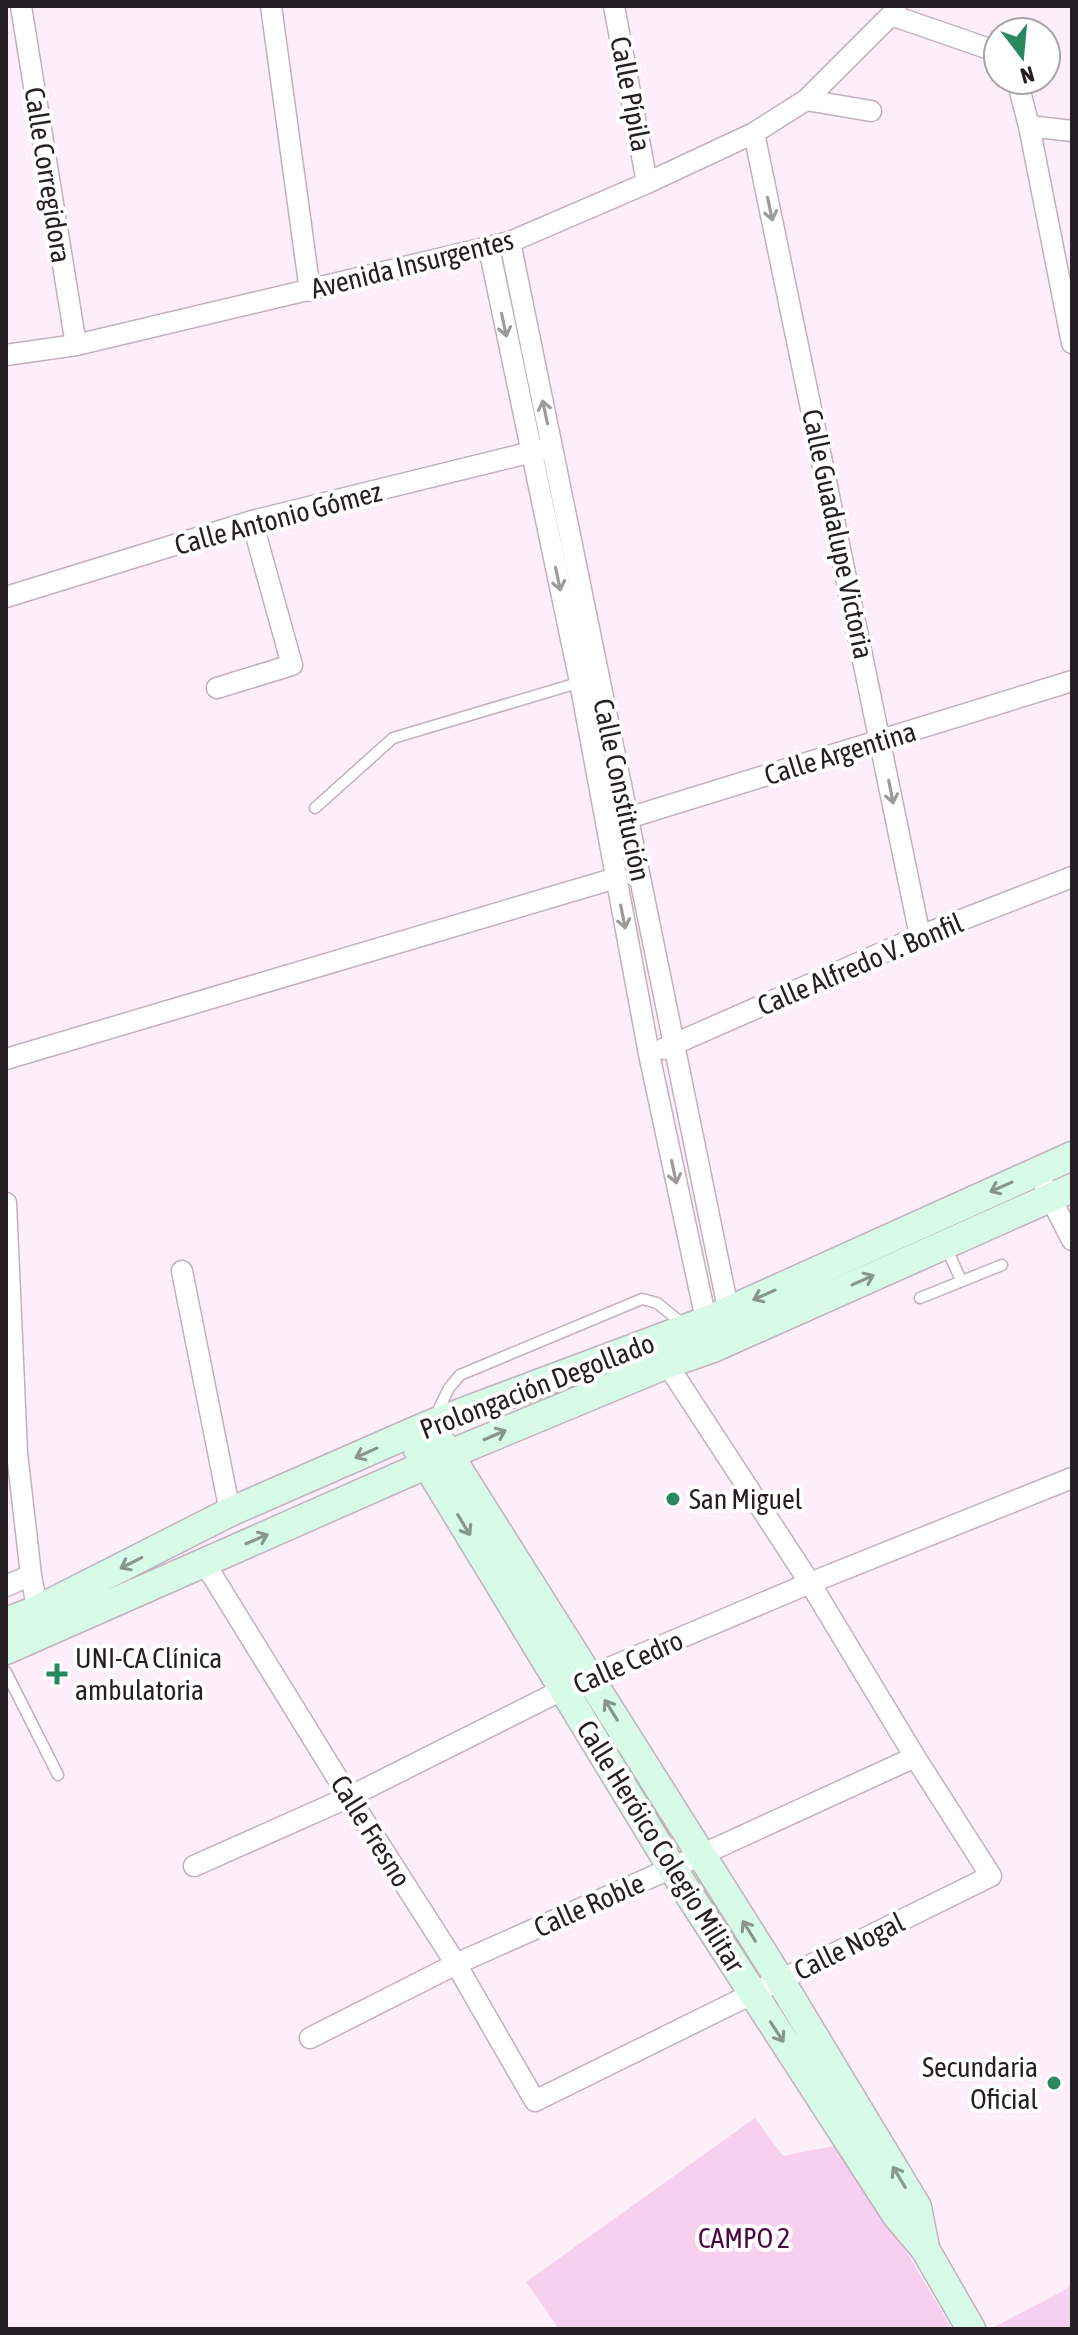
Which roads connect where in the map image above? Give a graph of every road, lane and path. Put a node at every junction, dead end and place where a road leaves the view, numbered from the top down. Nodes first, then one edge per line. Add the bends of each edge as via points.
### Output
1 (21, 6) edge
2 (271, 6) edge
3 (614, 6) edge
4 (894, 10) edge
5 (982, 46) edge
6 (1021, 96) edge
7 (806, 100) junction
8 (871, 111) dead end
9 (1029, 126) junction
10 (1072, 131) edge
11 (754, 133) junction
12 (647, 183) junction
13 (510, 242) junction
14 (489, 248) junction
15 (310, 291) junction
16 (1072, 343) edge
17 (76, 345) junction
18 (6, 355) edge
19 (552, 447) junction
20 (531, 453) junction
21 (252, 521) junction
22 (6, 597) edge
23 (589, 680) junction
24 (1072, 681) edge
25 (217, 688) dead end
26 (881, 741) junction
27 (315, 808) dead end
28 (617, 821) junction
29 (1072, 877) edge
30 (616, 878) junction
31 (920, 936) junction
32 (675, 1045) junction
33 (649, 1054) junction
34 (6, 1059) edge
35 (1072, 1156) edge
36 (1038, 1170) junction
37 (1061, 1192) edge
38 (6, 1203) edge
39 (6, 1222) edge
40 (1072, 1240) edge
41 (944, 1243) junction
42 (1002, 1265) dead end
43 (182, 1271) dead end
44 (961, 1280) junction
45 (920, 1298) dead end
46 (714, 1330) junction
47 (667, 1364) junction
48 (420, 1430) junction
49 (12, 1455) edge
50 (438, 1460) junction
51 (1072, 1478) edge
52 (230, 1512) junction
53 (204, 1562) junction
54 (31, 1575) junction
55 (810, 1583) junction
56 (6, 1586) edge
57 (6, 1622) edge
58 (40, 1622) junction
59 (6, 1650) edge
60 (6, 1672) edge
61 (590, 1676) junction
62 (565, 1691) junction
63 (915, 1757) junction
64 (58, 1775) dead end
65 (349, 1797) junction
66 (701, 1855) junction
67 (194, 1866) dead end
68 (672, 1868) junction
69 (456, 1964) junction
70 (780, 1980) junction
71 (753, 1995) junction
72 (310, 2038) dead end
73 (535, 2101) joint
74 (925, 2249) junction
75 (971, 2329) edge

1 - 17 street, Calle Corregidora
2 - 15 street
3 - 12 street, Calle Pípila
4 - 5 street
4 - 7 street, Avenida Insurgentes
6 - 9 street
7 - 8 street
7 - 11 street, Avenida Insurgentes
9 - 10 street
9 - 16 street
11 - 12 street, Avenida Insurgentes
11 -> 26 street, Calle Guadalupe Victoria
12 - 13 street, Avenida Insurgentes
13 - 14 street, Avenida Insurgentes
19 -> 13 street, Calle Constitución
14 - 15 street, Avenida Insurgentes
14 -> 20 street, Calle Constitución
15 - 17 street, Avenida Insurgentes
17 - 18 street, Avenida Insurgentes
19 - 20 street, Calle Antonio Gómez
19 - 23 street, Calle Constitución
20 - 21 street, Calle Antonio Gómez
20 -> 23 street, Calle Constitución
21 - 22 street, Calle Antonio Gómez
21 - 25 street via 292,665
23 - 27 lane via 393,738
23 - 28 street, Calle Constitución
24 - 26 street, Calle Argentina
26 - 28 street, Calle Argentina
26 -> 31 street, Calle Guadalupe Victoria
28 - 30 street, Calle Constitución
28 - 32 street, Calle Constitución
29 - 31 street, Calle Alfredo V. Bonfil
30 -> 33 street, Calle Constitución
30 - 34 street, Calle Constitución
31 - 32 street, Calle Alfredo V. Bonfil
32 - 33 street, Calle Alfredo V. Bonfil
32 - 46 street, Calle Constitución
33 -> 46 street, Calle Constitución
35 - 36 street, Prolongación Degollado
36 - 37 street
36 -> 46 street, Prolongación Degollado
37 - 40 street
37 - 41 street, Prolongación Degollado
38 - 39 street
39 - 49 street
41 - 44 lane
46 -> 41 street, Prolongación Degollado
42 - 44 lane
43 - 52 street
44 - 45 lane
46 - 47 street, Prolongación Degollado
46 - 48 street, Prolongación Degollado
46 - 48 lane via 642,1299 460,1375
50 -> 47 street, Prolongación Degollado
47 - 55 street
48 - 50 street, Calle Heróico Colegio Militar
48 -> 52 street, Prolongación Degollado
49 - 54 street
53 -> 50 street, Prolongación Degollado
50 - 61 street, Calle Heróico Colegio Militar
50 -> 62 street, Calle Heróico Colegio Militar
51 - 55 street, Calle Cedro
52 -> 58 street, Prolongación Degollado
53 - 58 street, Prolongación Degollado
53 - 65 street, Calle Fresno
54 - 56 street
54 - 58 street
55 - 61 street, Calle Cedro
55 - 63 street
57 - 58 street, Prolongación Degollado
58 - 59 street, Prolongación Degollado
60 - 64 lane
61 - 62 street, Calle Cedro
66 -> 61 street, Calle Heróico Colegio Militar
62 - 65 street, Calle Cedro
62 - 68 street, Calle Heróico Colegio Militar
63 - 66 street, Calle Roble
63 - 70 street, Calle Nogal via 991,1876
65 - 67 street, Calle Cedro
65 - 69 street, Calle Fresno
66 - 68 street, Calle Roble
70 -> 66 street, Calle Heróico Colegio Militar
68 - 69 street, Calle Roble
68 - 71 street, Calle Heróico Colegio Militar
69 - 72 street, Calle Roble
69 - 73 street, Calle Fresno
70 - 71 street, Calle Nogal
74 -> 70 street, Calle Heróico Colegio Militar via 917,2207
71 - 73 street, Calle Nogal
71 -> 74 street, Calle Heróico Colegio Militar via 897,2216
74 - 75 street, Calle Heróico Colegio Militar

